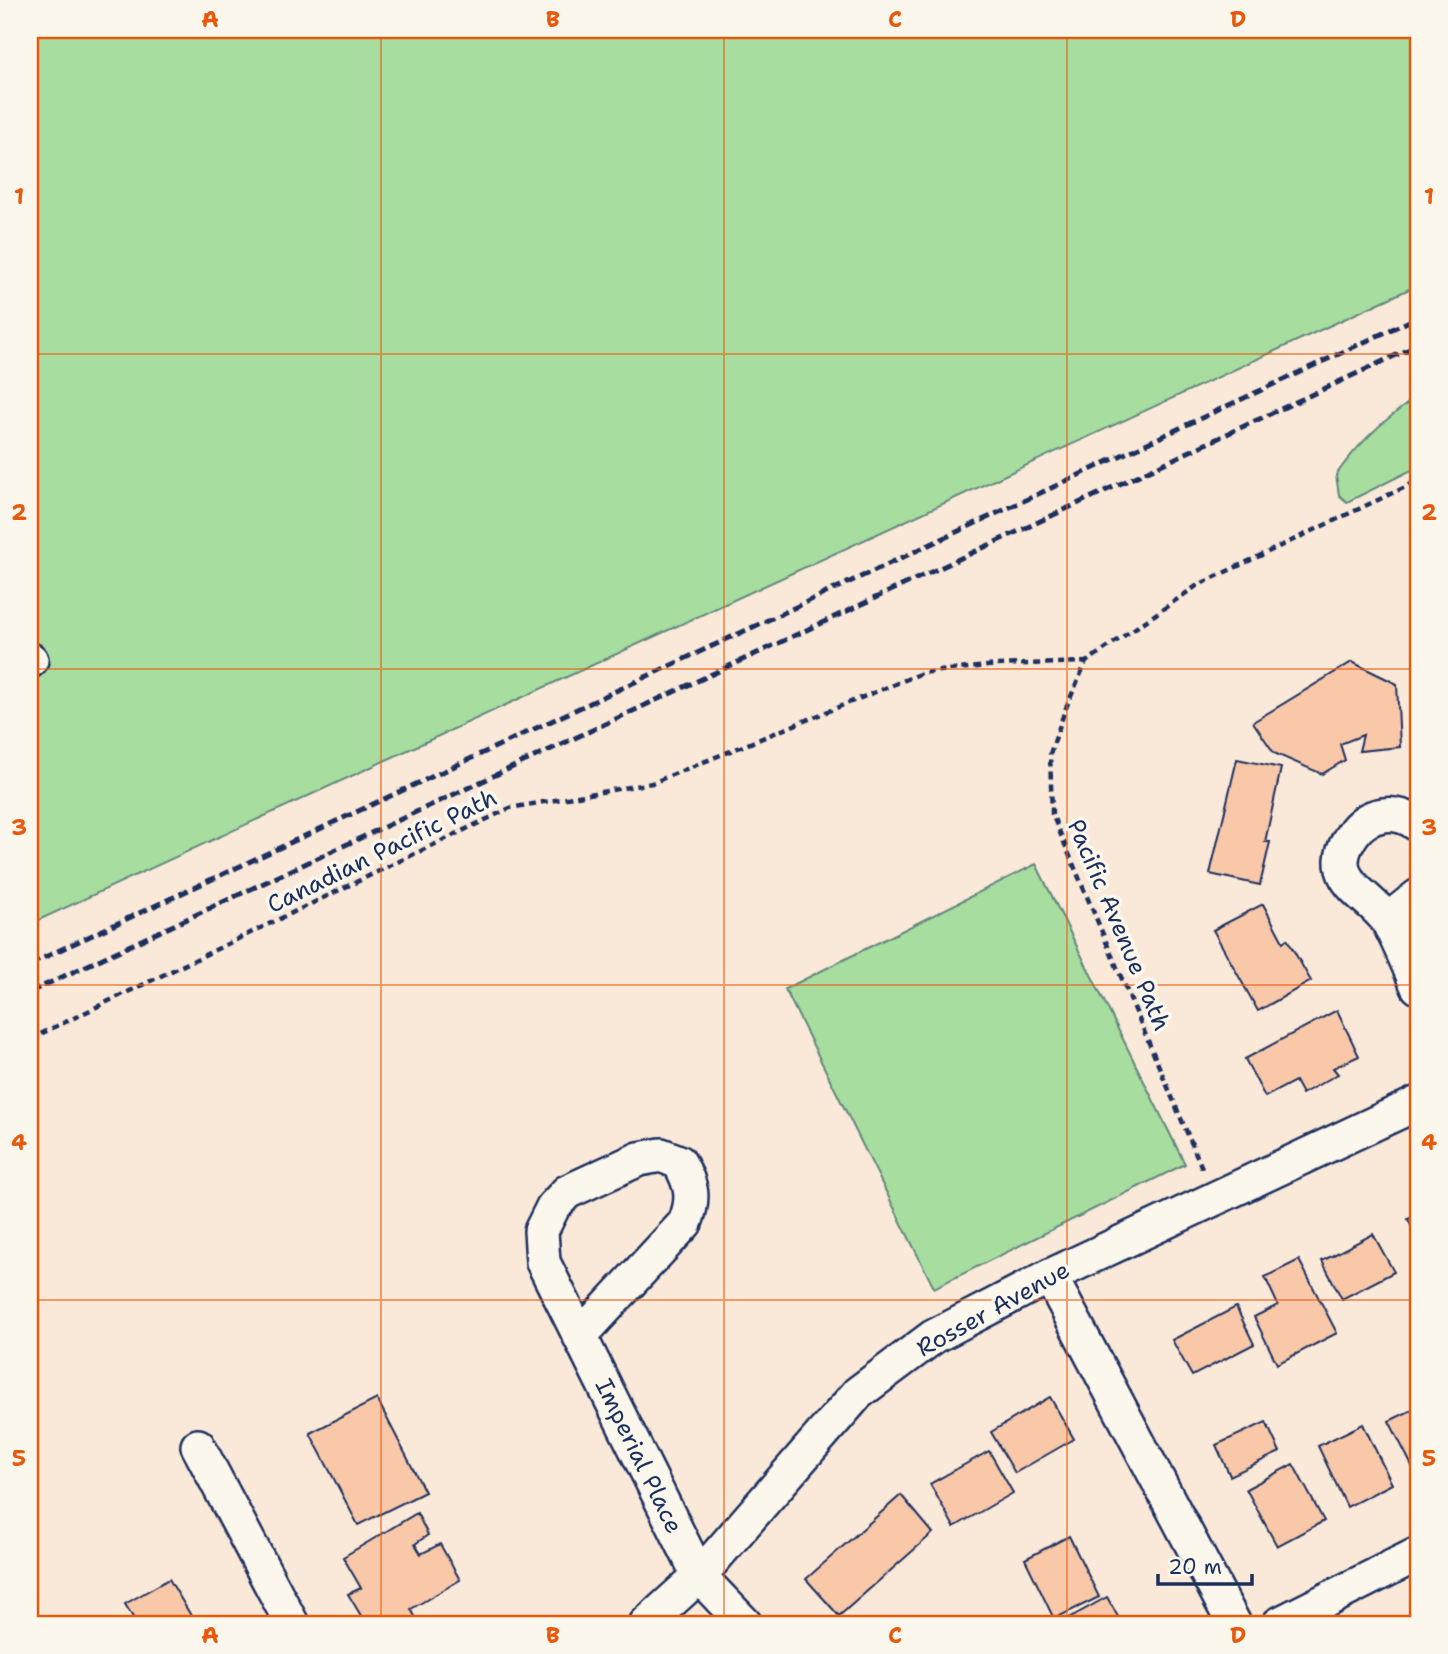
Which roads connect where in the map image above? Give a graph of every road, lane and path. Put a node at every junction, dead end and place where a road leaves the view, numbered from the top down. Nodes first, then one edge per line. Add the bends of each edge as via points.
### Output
1 (1418, 481) edge
2 (1086, 662) junction
3 (1418, 825) edge
4 (1418, 897) edge
5 (1388, 920) junction
6 (1418, 987) edge
7 (30, 1039) edge
8 (1418, 1103) edge
9 (1215, 1198) junction
10 (1050, 1276) junction
11 (579, 1336) junction
12 (198, 1446) dead end
13 (1418, 1554) edge
14 (699, 1576) junction
15 (292, 1624) edge
16 (646, 1624) edge
17 (745, 1624) edge
18 (1234, 1624) edge
19 (1279, 1624) edge

1 - 2 path via 1198,585
2 - 7 path, Canadian Pacific Path via 922,673 652,783 510,808
2 - 9 path, Pacific Avenue Path via 1050,754 1052,814
3 - 5 street via 1400,815 1384,815 1357,828 1343,855 1350,885
4 - 5 street
5 - 6 street
8 - 9 street, Rosser Avenue
9 - 10 street, Rosser Avenue
10 - 14 street, Rosser Avenue via 933,1336 858,1394
10 - 18 street
11 - 11 street, Imperial Place via 685,1223 692,1205 691,1184 679,1162 661,1156 639,1159 567,1192 553,1207 541,1231 543,1262
11 - 14 street, Imperial Place
12 - 15 street
13 - 19 street
14 - 16 street, Rosser Avenue
14 - 17 street, Imperial Place

